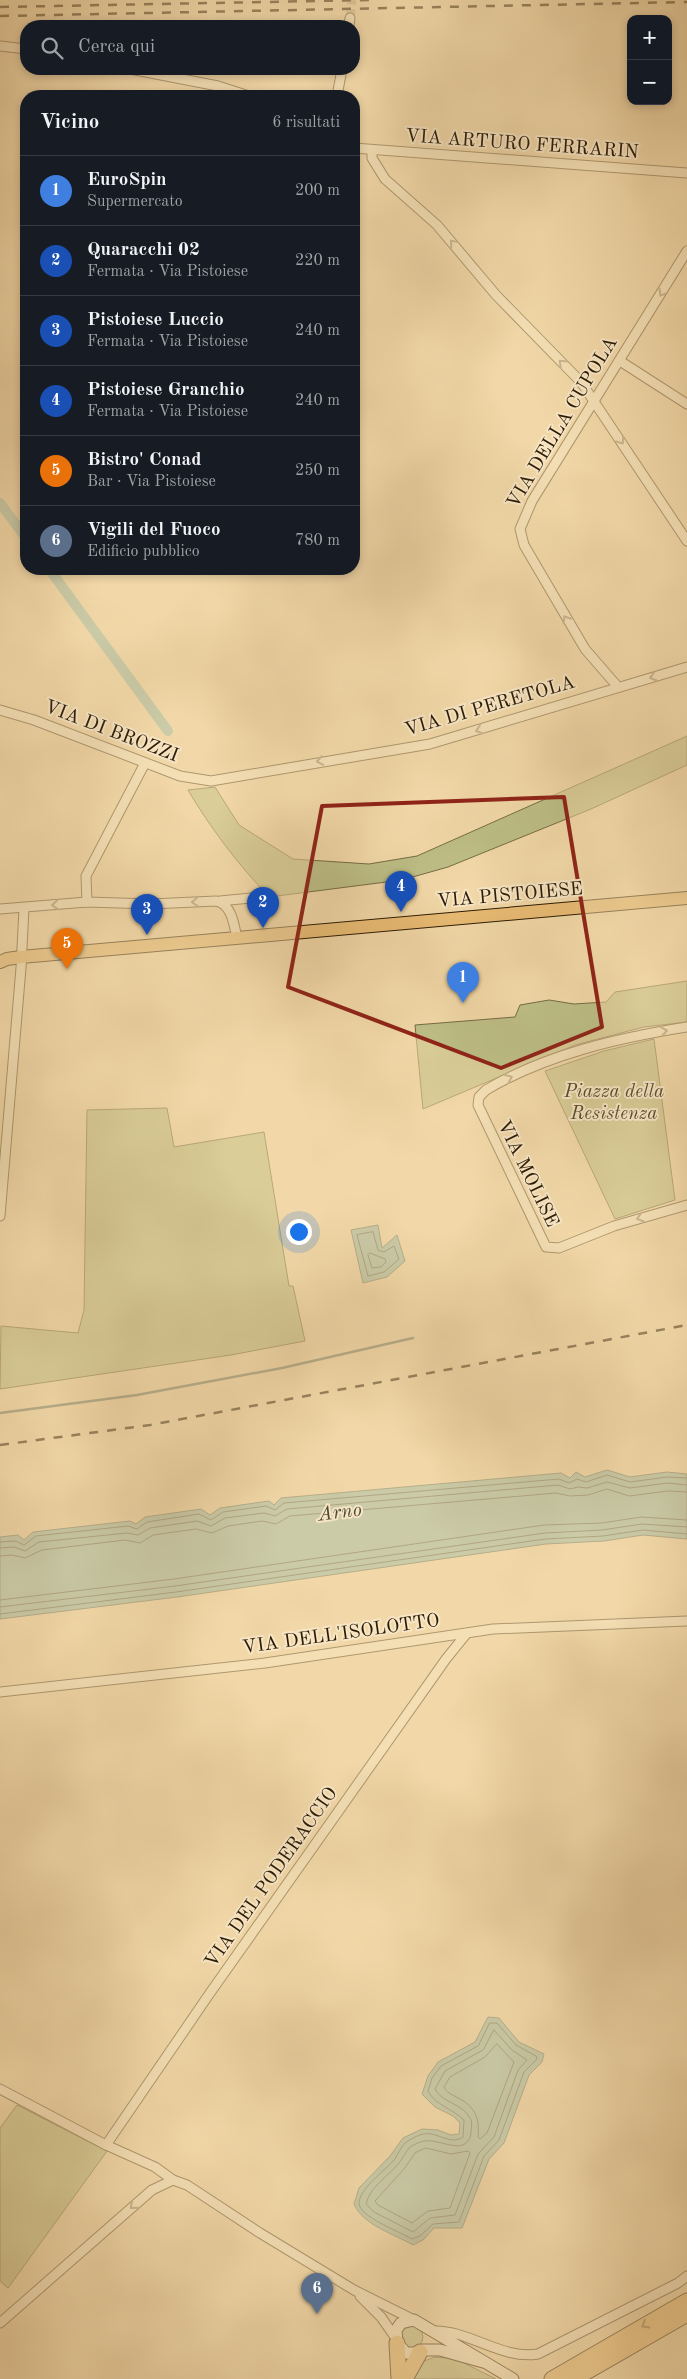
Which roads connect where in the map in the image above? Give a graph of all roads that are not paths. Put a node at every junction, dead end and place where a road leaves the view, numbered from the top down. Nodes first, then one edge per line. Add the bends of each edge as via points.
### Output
1 (0, 46) edge
2 (20, 48) edge
3 (161, 75) edge
4 (341, 75) edge
5 (231, 90) edge
6 (338, 90) edge
7 (360, 149) edge
8 (372, 150) junction
9 (687, 173) edge
10 (687, 251) edge
11 (620, 361) junction
12 (593, 401) junction
13 (687, 404) edge
14 (686, 537) edge
15 (687, 667) edge
16 (618, 687) junction
17 (0, 710) edge
18 (145, 763) junction
19 (211, 781) joint
20 (262, 897) dead end
21 (687, 898) edge
22 (220, 901) junction
23 (87, 902) junction
24 (24, 908) junction
25 (0, 909) edge
26 (237, 938) junction
27 (21, 957) junction
28 (2, 959) edge
29 (687, 1027) edge
30 (687, 1205) edge
31 (0, 1216) edge
32 (687, 1621) edge
33 (469, 1633) junction
34 (0, 1692) edge
35 (0, 2089) edge
36 (106, 2145) junction
37 (173, 2180) junction
38 (687, 2276) edge
39 (354, 2290) junction
40 (687, 2300) edge
41 (687, 2314) edge
42 (414, 2320) junction
43 (0, 2323) edge
44 (434, 2331) junction
45 (396, 2340) junction
46 (422, 2351) junction
47 (483, 2362) junction
48 (399, 2379) edge
49 (405, 2379) edge
50 (513, 2379) edge
51 (552, 2379) edge
52 (574, 2379) edge

1 - 2 street
3 - 5 street
4 - 6 street
7 - 8 street, VIA ARTURO FERRARIN
8 - 9 street, VIA ARTURO FERRARIN
12 -> 8 street via 581,382 494,293 436,224 385,179 372,158
10 -> 11 street, VIA DELLA CUPOLA
11 - 12 street, VIA DELLA CUPOLA
11 - 13 street
12 -> 14 street
16 -> 12 street, VIA DELLA CUPOLA via 585,649 541,578 520,535 522,520 532,501
15 -> 16 street, VIA DI PERETOLA
16 -> 19 street, VIA DI PERETOLA via 430,744
17 - 18 street, VIA DI BROZZI
18 - 19 street, VIA DI BROZZI via 186,778
18 - 23 street via 86,876
20 - 22 street
21 - 26 main road, VIA PISTOIESE
22 -> 23 street
22 - 26 street via 228,910
23 -> 24 street
24 - 25 street
24 - 27 street
26 - 27 main road, VIA PISTOIESE
27 - 28 main road, VIA PISTOIESE
27 - 31 street
30 -> 29 street, VIA MOLISE via 550,1249 543,1245 478,1109 479,1097 486,1090 548,1062 599,1044
32 - 33 street, VIA DELL'ISOLOTTO
33 - 34 street, VIA DELL'ISOLOTTO via 265,1663
33 - 36 street, VIA DEL PODERACCIO via 446,1659
35 - 36 street
36 - 37 street via 155,2167
37 - 39 street via 188,2185
37 -> 43 street via 152,2190
38 - 44 street via 538,2354 520,2354 448,2332
39 - 42 street
39 - 45 street via 381,2317
40 -> 51 highway
41 - 52 highway
42 - 44 street
42 - 45 street via 398,2326
44 - 46 street
44 - 47 street
45 - 46 street via 406,2353
45 - 48 highway
46 - 47 street via 448,2351
46 - 49 highway
47 - 50 street

